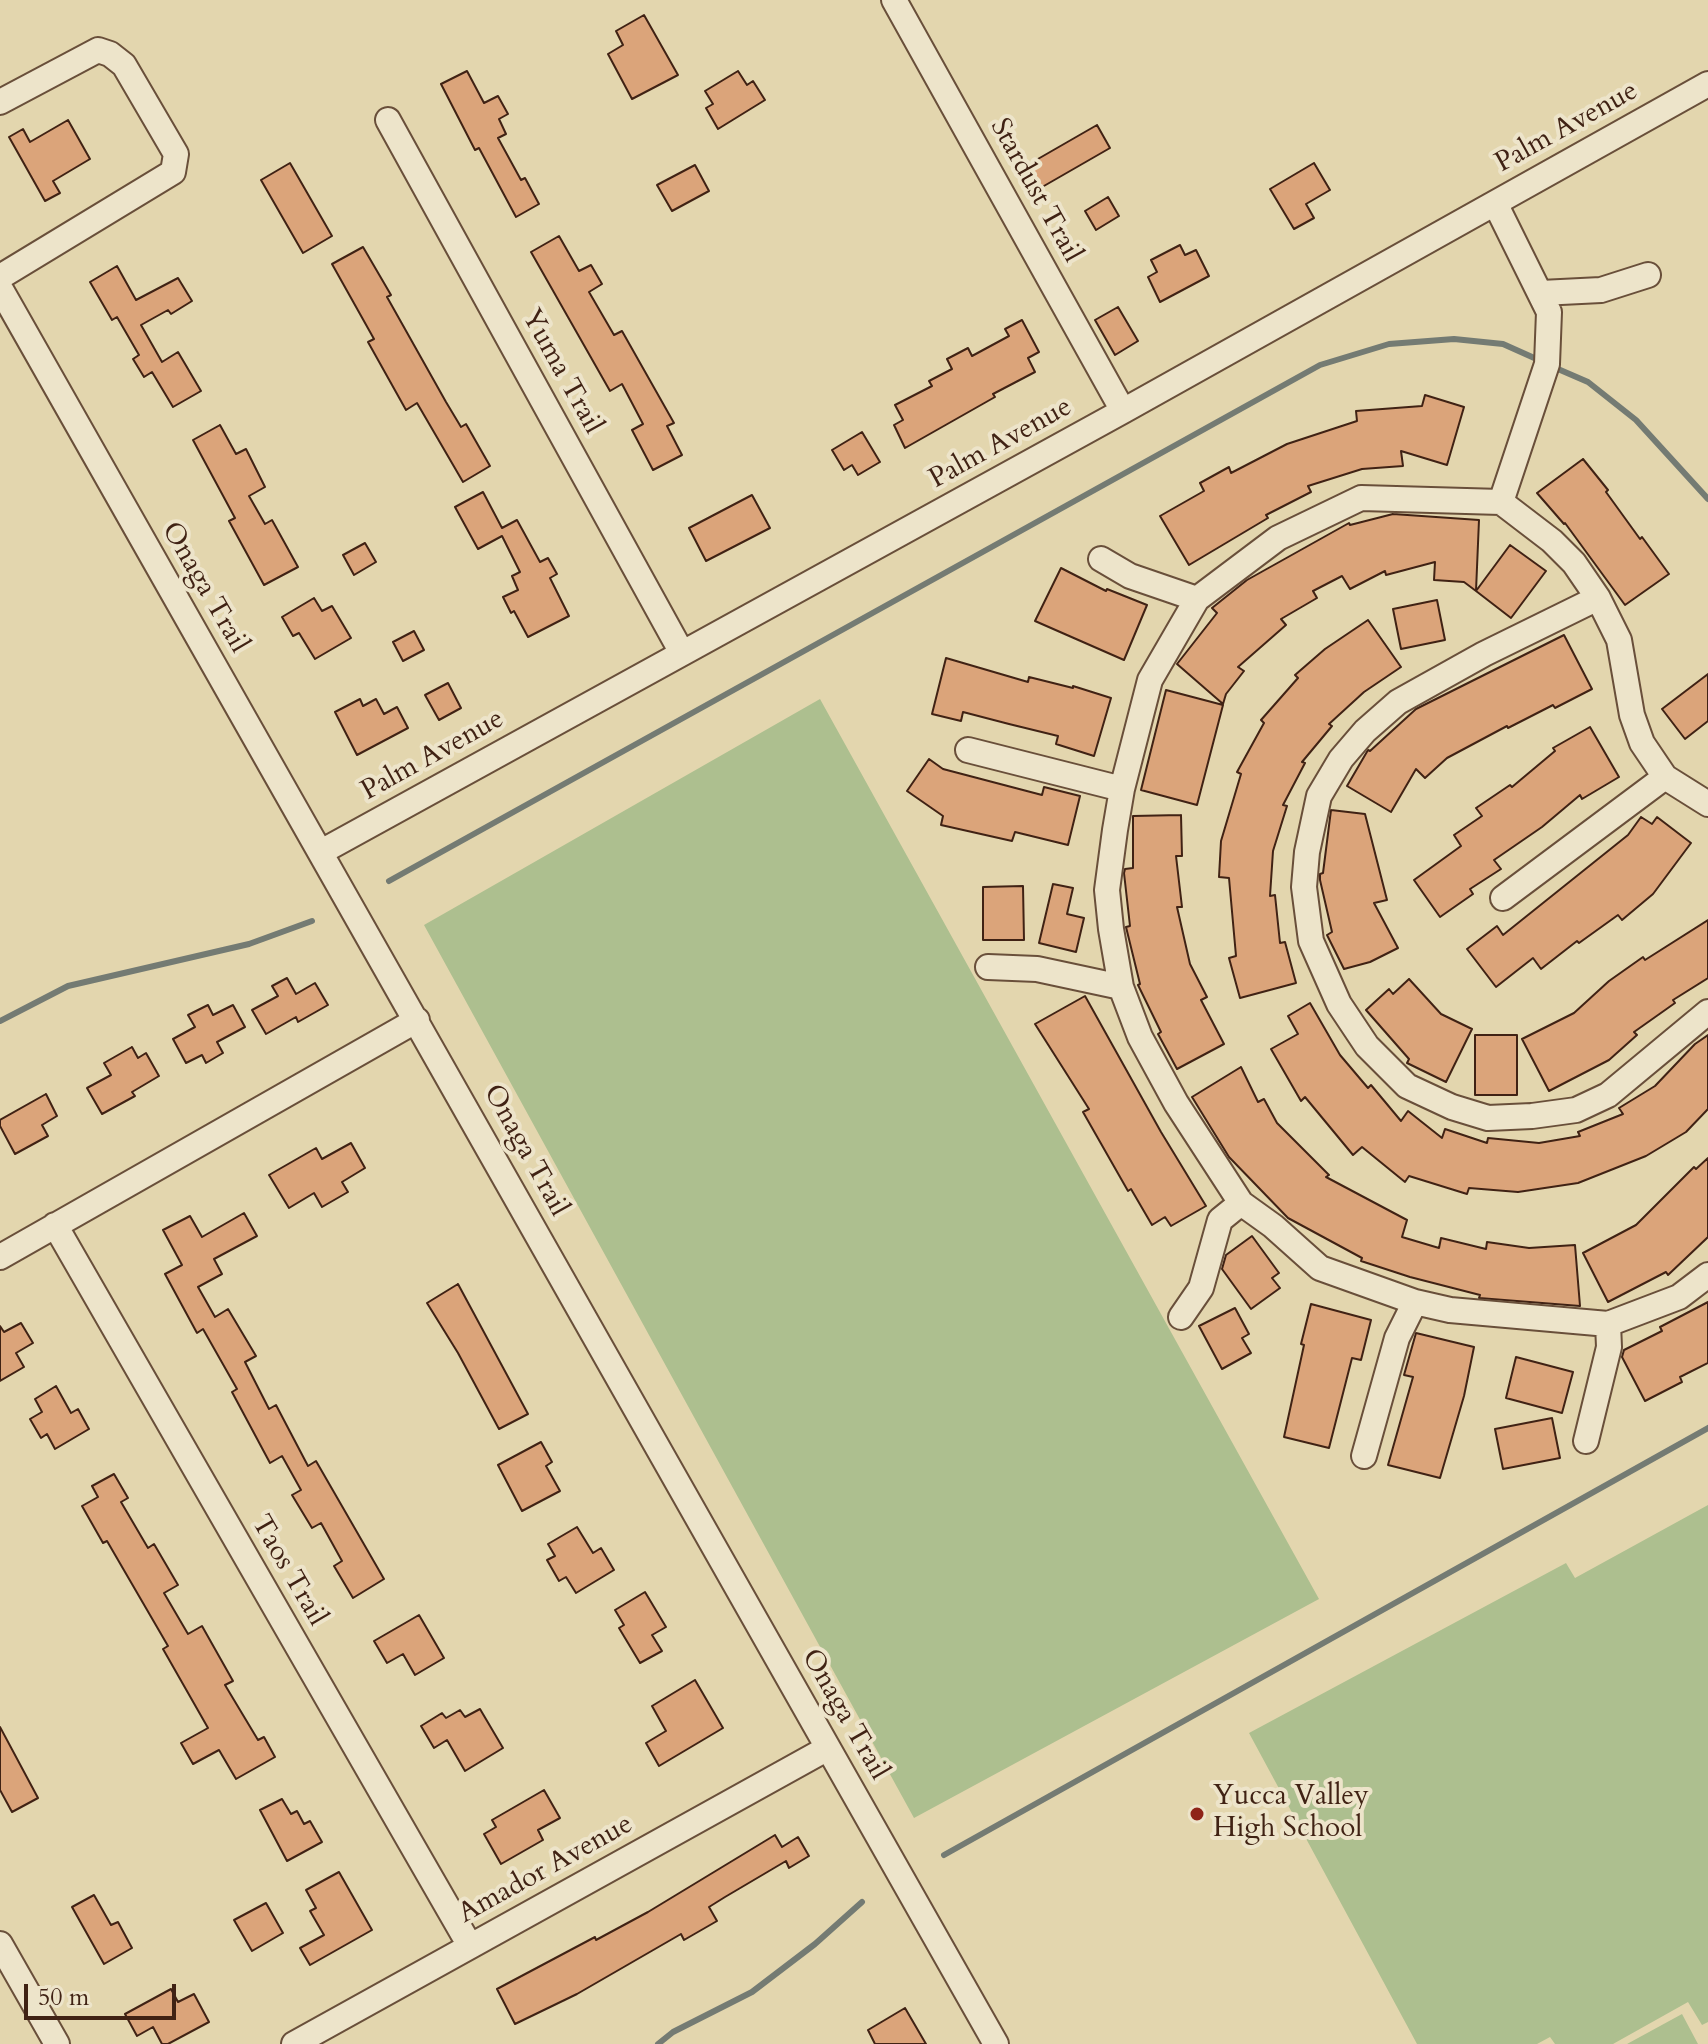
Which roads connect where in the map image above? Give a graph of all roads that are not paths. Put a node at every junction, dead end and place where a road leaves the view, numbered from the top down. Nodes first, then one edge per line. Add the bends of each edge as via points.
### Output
1 (894, 0) edge
2 (1708, 84) edge
3 (0, 102) edge
4 (388, 120) dead end
5 (1495, 203) junction
6 (1648, 275) dead end
7 (0, 277) edge
8 (0, 288) edge
9 (1541, 293) junction
10 (1123, 411) junction
11 (1501, 502) junction
12 (1101, 559) dead end
13 (1598, 598) junction
14 (1197, 599) junction
15 (682, 653) junction
16 (968, 750) dead end
17 (1665, 777) junction
18 (1122, 789) junction
19 (1708, 804) edge
20 (321, 852) junction
21 (1503, 898) dead end
22 (988, 967) dead end
23 (1121, 987) junction
24 (1708, 1012) edge
25 (417, 1020) junction
26 (1241, 1203) junction
27 (55, 1225) junction
28 (0, 1257) edge
29 (1708, 1275) edge
30 (1415, 1302) junction
31 (1181, 1317) dead end
32 (1608, 1324) junction
33 (1586, 1441) dead end
34 (1364, 1456) dead end
35 (828, 1748) junction
36 (0, 1944) edge
37 (470, 1946) junction
38 (57, 2044) edge
39 (294, 2044) edge
40 (996, 2044) edge

1 - 10 street, Stardust Trail
2 - 5 street, Palm Avenue
3 - 7 street via 98,50 124,65 176,154 173,172
4 - 15 street, Yuma Trail
5 - 9 street
5 - 10 street, Palm Avenue
6 - 9 street via 1601,290
8 - 20 street, Onaga Trail
9 - 11 street via 1549,312 1547,364
10 - 15 street, Palm Avenue
11 - 13 street via 1552,541
11 - 14 street via 1361,498 1278,538
12 - 14 street via 1130,576
13 - 17 street via 1619,640 1642,743
13 - 24 street via 1398,702 1341,759 1319,796 1307,852 1304,887 1311,941 1339,1004 1367,1046 1407,1086 1488,1118 1576,1110 1608,1095
14 - 18 street via 1150,680
15 - 20 street, Palm Avenue
16 - 18 street
17 - 19 street
17 - 21 street
18 - 23 street via 1107,890
20 - 25 street, Onaga Trail
22 - 23 street via 1037,969
23 - 26 street via 1140,1037 1176,1103
25 - 27 street
25 - 35 street, Onaga Trail
26 - 30 street via 1320,1268
26 - 31 street via 1220,1220 1201,1288
27 - 28 street
27 - 37 street, Taos Trail
29 - 32 street via 1679,1297
30 - 32 street
30 - 34 street via 1397,1338
32 - 33 street via 1609,1347
35 - 37 street, Amador Avenue
35 - 40 street, Onaga Trail
36 - 38 street
37 - 39 street, Amador Avenue

